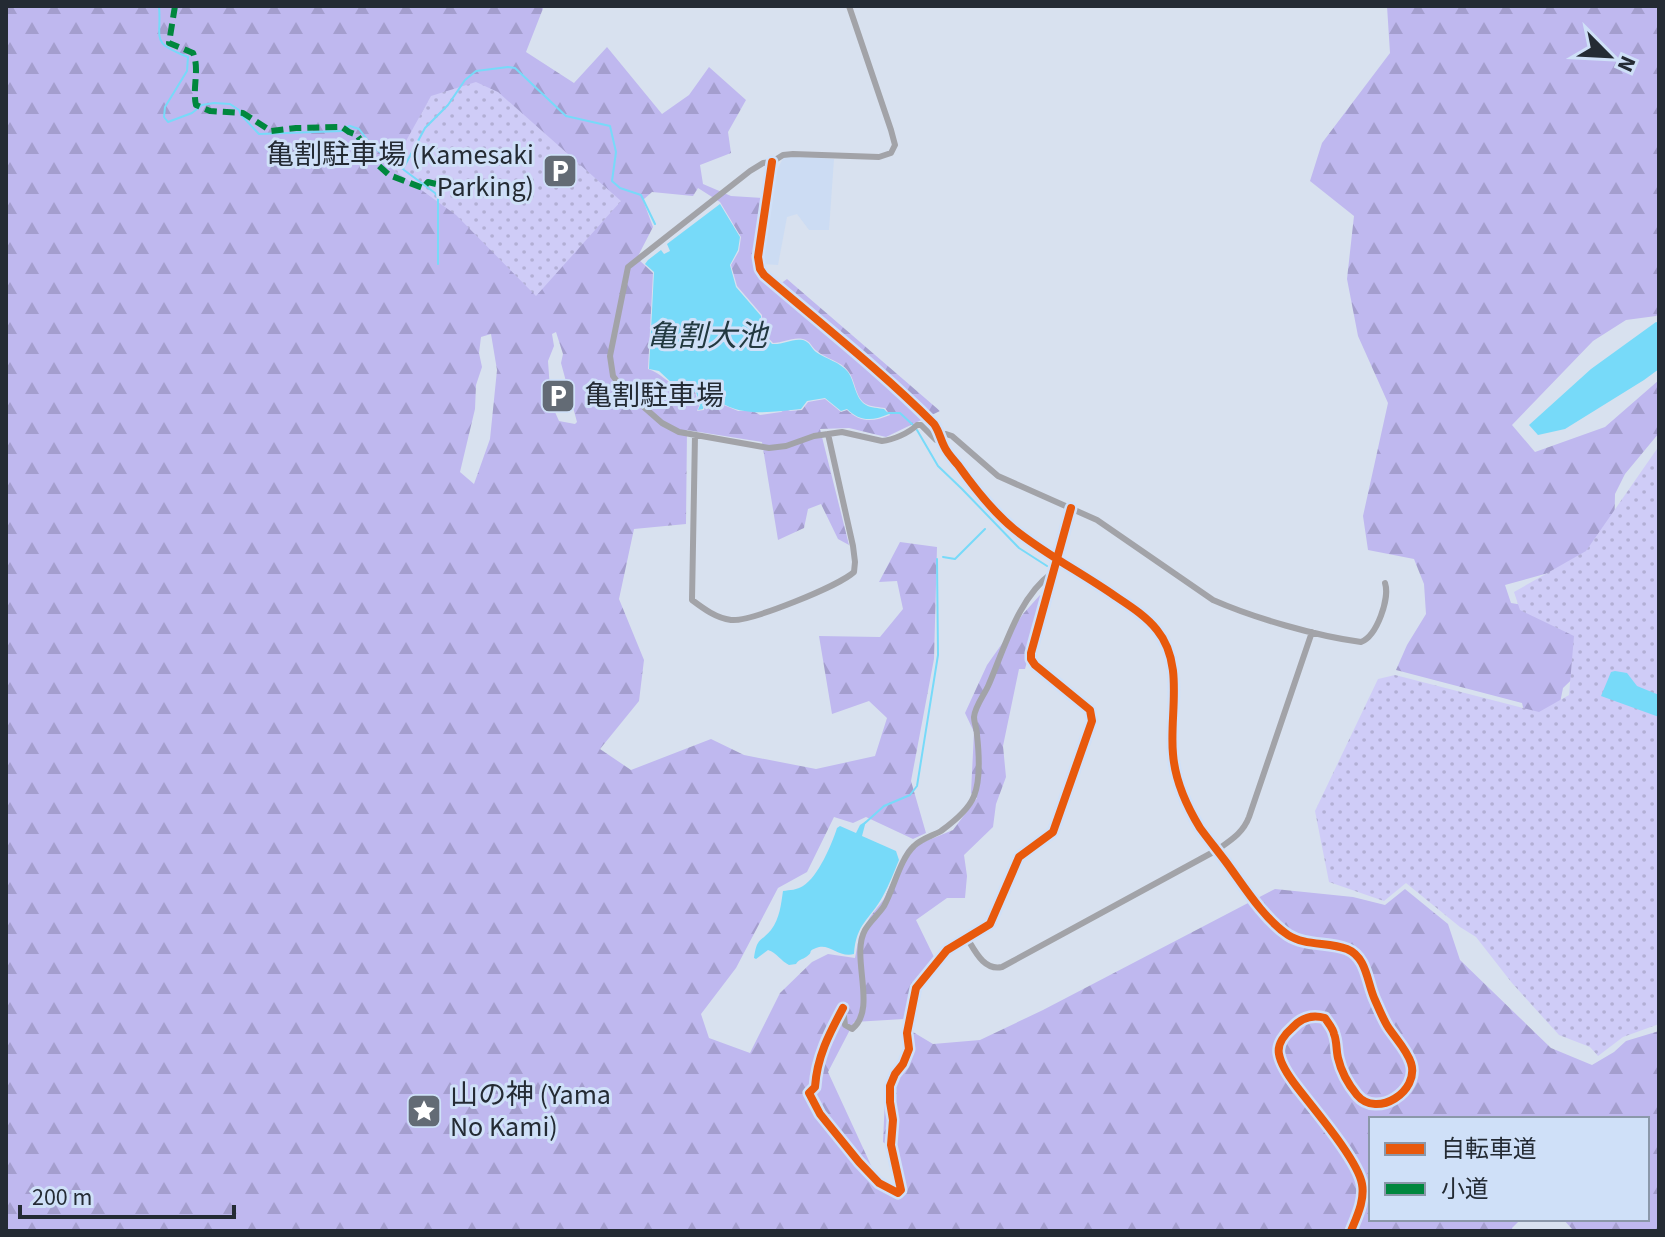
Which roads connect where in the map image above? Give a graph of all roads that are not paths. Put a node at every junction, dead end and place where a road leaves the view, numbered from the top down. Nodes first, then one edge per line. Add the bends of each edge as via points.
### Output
1 (849, 6) edge
2 (772, 162) junction
3 (828, 434) junction
4 (695, 435) junction
5 (941, 438) junction
6 (1071, 508) junction
7 (1057, 559) junction
8 (1053, 573) junction
9 (1385, 583) dead end
10 (1312, 632) junction
11 (1217, 850) junction
12 (967, 938) junction
13 (1351, 1231) edge

1 - 2 street via 895,145 879,157 793,154
2 - 4 street via 750,171 628,267 610,356 613,376 662,423
2 - 5 street via 760,269 899,390
3 - 4 street via 781,448
3 - 4 street via 854,572 735,621 692,600
3 - 5 street via 882,441 921,425 936,440
5 - 6 street via 952,436 998,476
5 - 7 street via 993,510
6 - 7 street
6 - 10 street via 1097,520 1213,600
7 - 8 street
7 - 11 street via 1134,609 1160,633 1173,677 1176,776
8 - 12 street via 1031,659 1090,710 1092,721 1053,832 1019,857 990,924
8 - 12 street via 1019,614 974,714 974,798 908,853 886,902 865,930 858,1024 852,1029 845,1025 843,1008 822,1047 815,1087 809,1093 859,1162 898,1193 890,1086 909,1049 916,988 947,950
9 - 10 street via 1382,612 1368,639
10 - 11 street via 1246,826
11 - 12 street via 1002,967 988,966
11 - 13 street via 1284,932 1359,957 1386,1024 1410,1057 1412,1077 1397,1098 1383,1104 1365,1102 1344,1076 1335,1034 1325,1018 1308,1017 1282,1038 1278,1053 1287,1073 1354,1162 1362,1183

